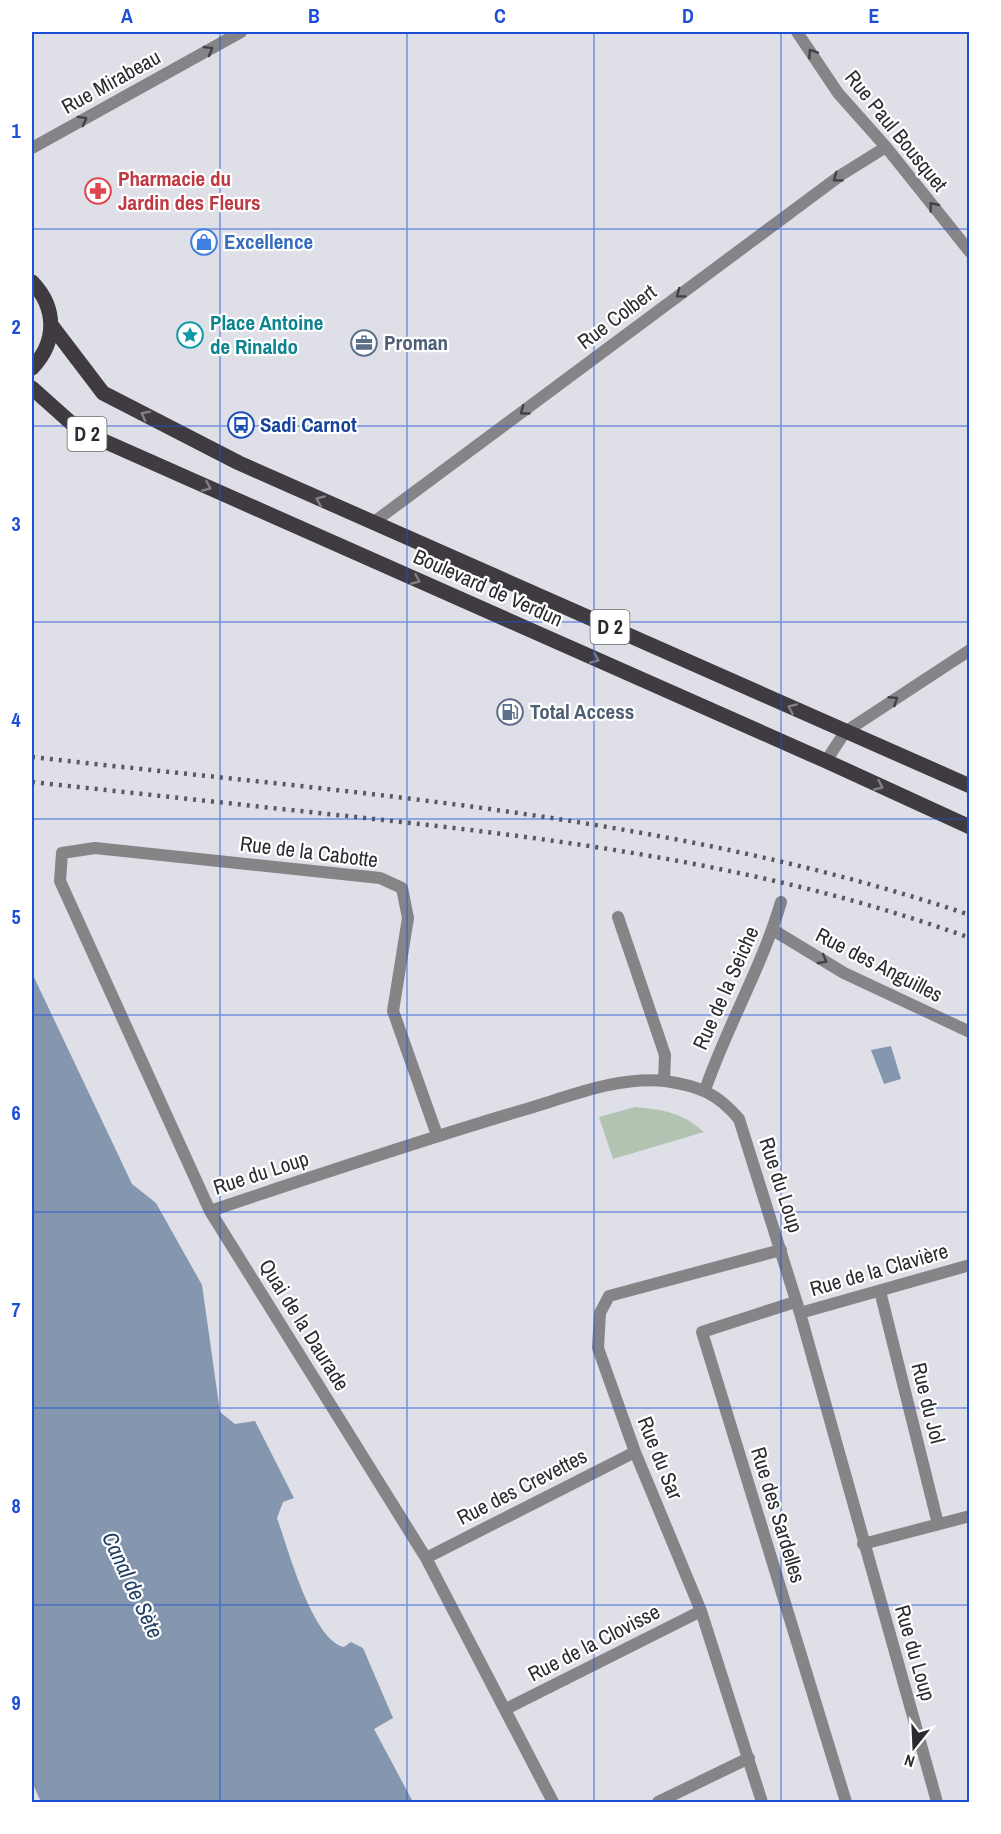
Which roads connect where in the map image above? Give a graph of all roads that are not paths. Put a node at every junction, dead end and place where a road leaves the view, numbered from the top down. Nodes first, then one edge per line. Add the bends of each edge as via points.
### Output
1 (241, 32) edge
2 (797, 32) edge
3 (886, 147) junction
4 (32, 148) edge
5 (969, 252) edge
6 (32, 282) edge
7 (52, 326) junction
8 (32, 368) edge
9 (32, 388) edge
10 (374, 522) junction
11 (969, 650) edge
12 (845, 732) junction
13 (826, 761) junction
14 (969, 786) edge
15 (969, 827) edge
16 (62, 853) joint
17 (781, 902) dead end
18 (618, 917) dead end
19 (773, 930) junction
20 (969, 1032) edge
21 (663, 1081) junction
22 (705, 1090) junction
23 (437, 1135) junction
24 (210, 1211) junction
25 (781, 1250) junction
26 (969, 1265) edge
27 (880, 1291) junction
28 (798, 1307) junction
29 (635, 1452) junction
30 (969, 1516) edge
31 (938, 1524) junction
32 (863, 1544) junction
33 (426, 1558) junction
34 (701, 1611) junction
35 (506, 1709) junction
36 (749, 1758) junction
37 (553, 1803) edge
38 (658, 1803) edge
39 (762, 1803) edge
40 (846, 1803) edge
41 (937, 1803) edge

4 -> 1 street, Rue Mirabeau
3 -> 2 street, Rue Paul Bousquet via 838,93
5 -> 3 street, Rue Paul Bousquet
3 -> 10 street, Rue Colbert via 832,182
6 - 7 main road via 42,292
7 - 8 main road via 43,356
10 -> 7 main road, Boulevard de Verdun / D 2 via 238,463 103,393
9 -> 13 main road, Boulevard de Verdun / D 2 via 79,430
12 -> 10 main road, Boulevard de Verdun / D 2
12 -> 11 street
12 - 13 street
12 - 14 main road, Boulevard de Verdun / D 2
13 -> 15 main road, Boulevard de Verdun / D 2
16 - 23 street, Rue de la Cabotte via 95,848 380,878 402,888 408,918 393,1011
16 - 24 street, Quai de la Daurade via 60,881
17 - 19 street, Rue de la Seiche
18 - 21 street via 665,1055
19 -> 20 street, Rue des Anguilles via 844,973
19 - 22 street, Rue de la Seiche
21 - 22 street, Rue du Loup
21 - 23 street, Rue du Loup via 617,1083
22 - 25 street, Rue du Loup via 724,1102 739,1119
23 - 24 street, Rue du Loup
24 - 33 street, Quai de la Daurade
25 - 28 street, Rue du Loup
25 - 29 street, Rue du Sar via 609,1296 600,1313 598,1348
26 - 27 street, Rue de la Clavière
27 - 28 street, Rue de la Clavière
27 - 31 street, Rue du Jol
28 - 32 street, Rue du Loup
28 - 40 street, Rue des Sardelles via 702,1332
29 - 33 street, Rue des Crevettes
29 - 34 street, Rue du Sar
30 - 31 street
31 - 32 street
32 - 41 street, Rue du Loup
33 - 35 street, Quai de la Daurade
34 - 35 street, Rue de la Clovisse
34 - 36 street, Rue du Sar
35 - 37 street, Quai de la Daurade
36 - 38 street
36 - 39 street, Rue du Sar

